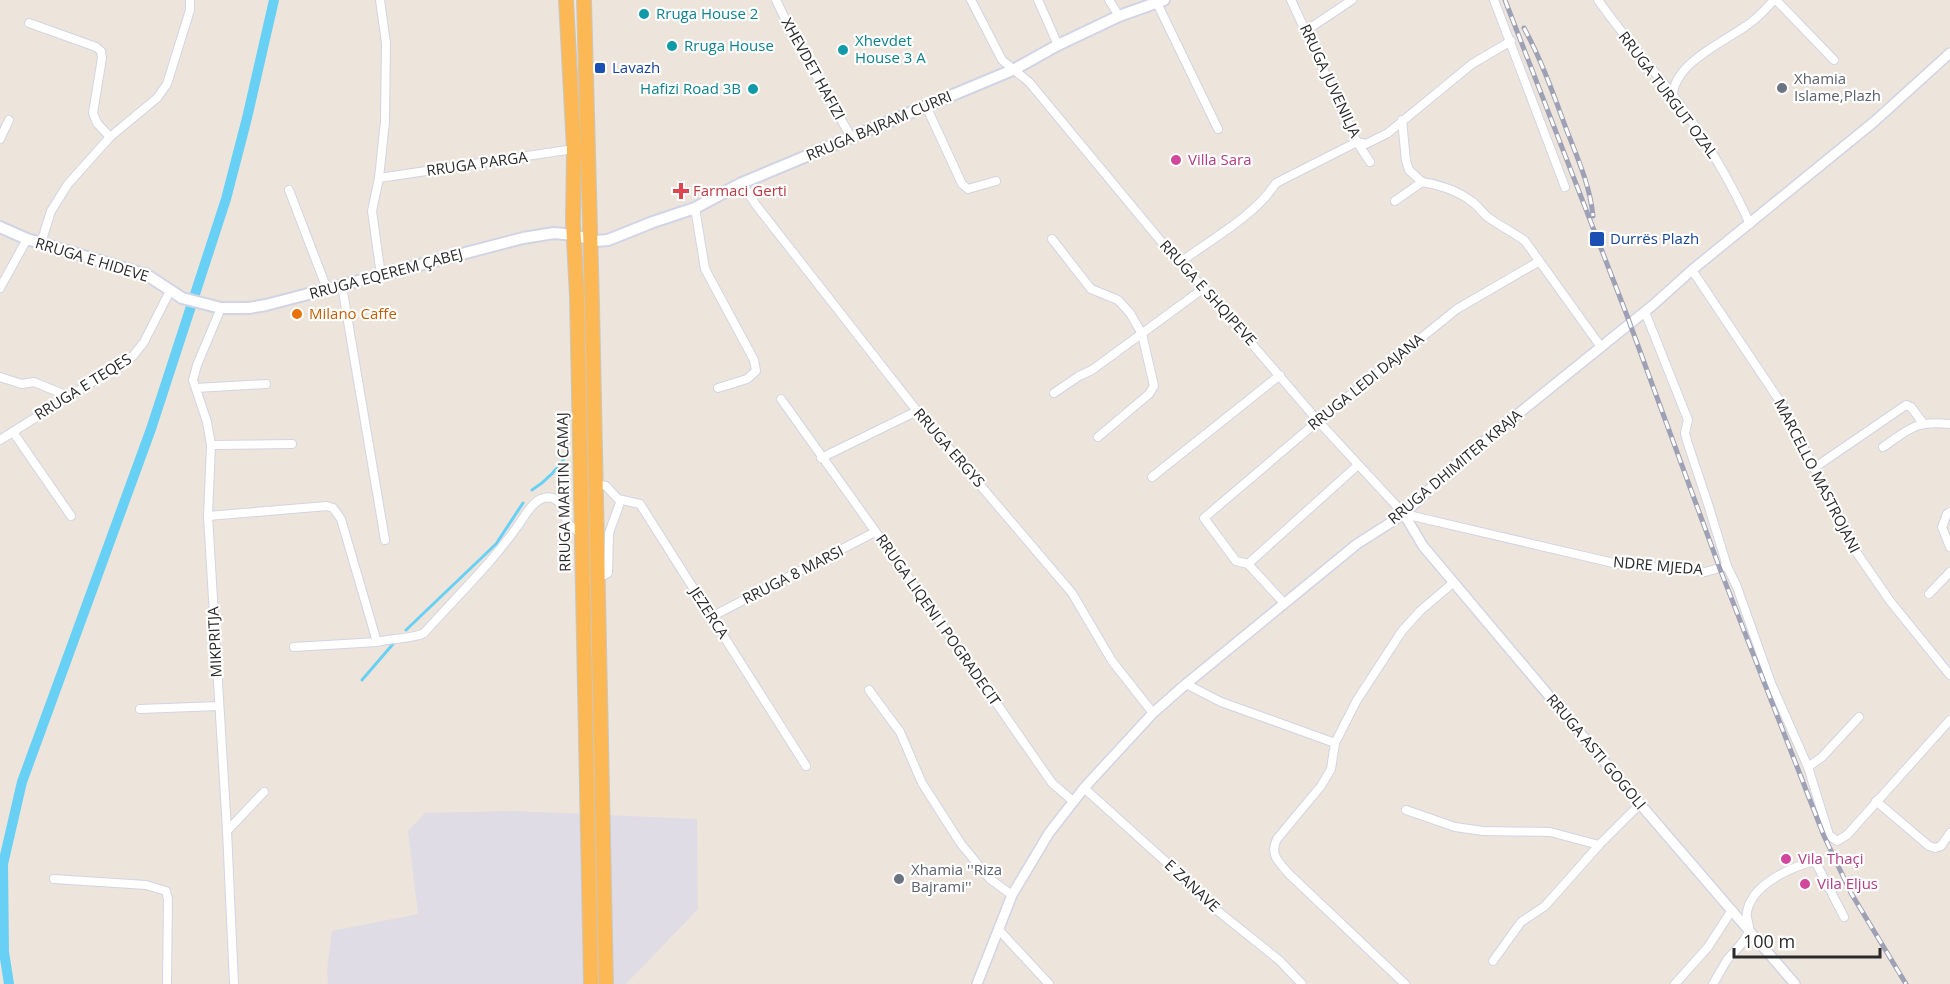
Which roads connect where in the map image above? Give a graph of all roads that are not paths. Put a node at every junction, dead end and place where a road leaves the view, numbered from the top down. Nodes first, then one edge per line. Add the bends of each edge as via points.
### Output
1 (190, 0) edge
2 (380, 0) edge
3 (566, 0) edge
4 (584, 0) edge
5 (776, 0) edge
6 (971, 0) edge
7 (1038, 0) edge
8 (1109, 0) edge
9 (1292, 0) edge
10 (1352, 0) edge
11 (1494, 0) edge
12 (1598, 0) edge
13 (1775, 0) edge
14 (1161, 2) edge
15 (1119, 16) junction
16 (29, 22) dead end
17 (1306, 30) junction
18 (1510, 41) junction
19 (1058, 45) junction
20 (1950, 53) edge
21 (1834, 60) dead end
22 (1015, 69) junction
23 (1672, 95) junction
24 (926, 106) junction
25 (9, 120) dead end
26 (1402, 120) junction
27 (1218, 129) dead end
28 (110, 137) junction
29 (851, 137) junction
30 (0, 139) edge
31 (1358, 142) junction
32 (574, 149) junction
33 (1370, 162) dead end
34 (379, 178) junction
35 (996, 181) dead end
36 (1422, 182) junction
37 (742, 183) junction
38 (1565, 187) dead end
39 (289, 190) dead end
40 (1395, 201) dead end
41 (695, 208) junction
42 (1750, 224) junction
43 (0, 227) edge
44 (574, 235) junction
45 (590, 239) junction
46 (1052, 239) dead end
47 (27, 240) junction
48 (41, 243) junction
49 (1538, 262) junction
50 (1179, 263) junction
51 (1692, 270) junction
52 (381, 275) junction
53 (342, 286) junction
54 (0, 288) edge
55 (1204, 288) junction
56 (327, 289) junction
57 (170, 291) junction
58 (182, 298) joint
59 (220, 308) junction
60 (1645, 312) junction
61 (1142, 334) junction
62 (1601, 347) junction
63 (1280, 375) junction
64 (0, 377) edge
65 (266, 384) dead end
66 (196, 388) junction
67 (718, 388) dead end
68 (1054, 393) dead end
69 (68, 396) junction
70 (781, 399) dead end
71 (917, 411) junction
72 (1318, 421) junction
73 (1923, 423) junction
74 (1950, 424) edge
75 (13, 432) junction
76 (1098, 437) dead end
77 (0, 440) edge
78 (292, 444) dead end
79 (210, 445) junction
80 (1883, 447) dead end
81 (821, 458) junction
82 (1358, 465) junction
83 (1814, 468) junction
84 (1152, 477) dead end
85 (596, 484) junction
86 (621, 500) junction
87 (1950, 512) edge
88 (1404, 514) junction
89 (71, 516) dead end
90 (208, 516) junction
91 (875, 532) junction
92 (581, 534) junction
93 (385, 540) dead end
94 (1950, 547) edge
95 (1248, 564) junction
96 (1727, 566) junction
97 (1950, 572) edge
98 (597, 579) junction
99 (1454, 582) junction
100 (1929, 594) dead end
101 (1284, 603) junction
102 (711, 617) junction
103 (377, 642) junction
104 (294, 647) dead end
105 (1950, 675) edge
106 (1186, 684) junction
107 (868, 690) dead end
108 (219, 706) junction
109 (140, 709) dead end
110 (1153, 713) junction
111 (1859, 717) dead end
112 (1950, 720) edge
113 (1335, 743) junction
114 (806, 766) dead end
115 (1808, 767) junction
116 (1083, 788) junction
117 (264, 792) dead end
118 (1073, 801) junction
119 (1876, 801) junction
120 (1640, 804) junction
121 (1406, 810) dead end
122 (227, 831) junction
123 (1950, 833) edge
124 (1599, 845) junction
125 (54, 879) dead end
126 (1012, 895) junction
127 (1732, 910) junction
128 (1844, 917) dead end
129 (999, 930) junction
130 (1749, 930) junction
131 (1493, 961) dead end
132 (167, 984) edge
133 (234, 984) edge
134 (591, 984) edge
135 (606, 984) edge
136 (977, 984) edge
137 (1049, 984) edge
138 (1302, 984) edge
139 (1405, 984) edge
140 (1676, 984) edge
141 (1713, 984) edge
142 (1796, 984) edge

1 - 28 street via 167,84 157,98
2 - 34 street via 386,43 385,121
3 - 32 highway, RRUGA MARTIN CAMAJ
4 - 45 highway
5 - 29 street, XHEVDET HAFIZI
6 - 22 street, RRUGA E SHQIPEVE via 1002,60
7 - 19 street
8 - 15 street
9 - 17 street, RRUGA JUVENILJA
10 - 17 street
11 - 18 street
12 - 23 street, RRUGA TURGUT OZAL
13 - 21 street
13 - 23 street via 1753,21 1696,59 1676,79
14 - 15 main road, RRUGA BAJRAM CURRI
14 - 27 street
15 - 19 main road, RRUGA BAJRAM CURRI
16 - 28 street via 101,51 93,113
17 - 31 street, RRUGA JUVENILJA
18 - 26 street via 1472,64
18 - 38 street
19 - 22 main road, RRUGA BAJRAM CURRI
20 - 42 street, RRUGA DHIMITER KRAJA
22 - 24 main road, RRUGA BAJRAM CURRI
22 - 50 street, RRUGA E SHQIPEVE
23 - 42 street, RRUGA TURGUT OZAL via 1717,161
24 - 29 main road, RRUGA BAJRAM CURRI
24 - 35 street via 962,184 968,189
25 - 30 street
26 - 31 street via 1388,133 1366,144
26 - 36 street via 1406,161 1409,170
28 - 48 street via 58,198
29 - 37 main road, RRUGA BAJRAM CURRI
31 - 33 street, RRUGA JUVENILJA
31 - 50 street via 1276,183 1258,207
32 - 34 street, RRUGA PARGA
32 - 44 highway, RRUGA MARTIN CAMAJ
34 - 52 street via 372,211
36 - 40 street
36 - 49 street via 1473,201 1486,216 1525,241
37 - 41 main road, RRUGA BAJRAM CURRI
37 - 71 street, RRUGA ERGYS
39 - 56 street
41 - 45 main road, RRUGA BAJRAM CURRI via 608,240
41 - 67 street via 705,269 754,360 756,371 747,379
42 - 51 street, RRUGA DHIMITER KRAJA
43 - 47 main road, RRUGA E HIDEVE
44 - 45 main road, RRUGA EQEREM ÇABEJ
44 - 52 main road, RRUGA EQEREM ÇABEJ via 554,233 523,238
44 - 92 highway, RRUGA MARTIN CAMAJ
45 - 85 highway
46 - 61 street via 1091,289 1124,306
47 - 48 main road, RRUGA E HIDEVE
47 - 54 street
48 - 57 main road, RRUGA E HIDEVE via 147,275
49 - 62 street
49 - 72 street, RRUGA LEDI DAJANA via 1457,309
50 - 55 street, RRUGA E SHQIPEVE
51 - 60 street, RRUGA DHIMITER KRAJA
51 - 83 street, MARCELLO MASTROJANI via 1781,403
52 - 53 main road, RRUGA EQEREM ÇABEJ
53 - 56 main road, RRUGA EQEREM ÇABEJ
53 - 93 street
55 - 61 street
55 - 63 street, RRUGA E SHQIPEVE
56 - 59 main road, RRUGA EQEREM ÇABEJ via 266,305
57 - 58 main road, RRUGA E HIDEVE
57 - 69 street, RRUGA E TEQES via 139,350
58 - 59 main road, RRUGA EQEREM ÇABEJ
59 - 66 street, MIKPRITJA via 194,373
60 - 62 street, RRUGA DHIMITER KRAJA
60 - 96 street via 1689,420 1687,441
61 - 68 street
61 - 76 street via 1154,386
62 - 88 street, RRUGA DHIMITER KRAJA via 1456,464
63 - 72 street, RRUGA E SHQIPEVE
63 - 84 street
64 - 69 street via 22,384 34,382
65 - 66 street
66 - 79 street, MIKPRITJA
69 - 75 street, RRUGA E TEQES
70 - 81 street, RRUGA LIQENI I POGRADECIT
71 - 81 street
71 - 110 street, RRUGA ERGYS via 1072,592 1112,661
72 - 82 street, RRUGA E SHQIPEVE
72 - 95 street, RRUGA LEDI DAJANA via 1204,519 1236,561
73 - 74 street
73 - 80 street
73 - 83 street via 1906,405
75 - 77 street, RRUGA E TEQES
75 - 89 street
78 - 79 street
79 - 90 street, MIKPRITJA
81 - 91 street, RRUGA LIQENI I POGRADECIT
82 - 88 street, RRUGA E SHQIPEVE
82 - 95 street
83 - 105 street, MARCELLO MASTROJANI via 1866,568
85 - 86 street, JEZERCA via 606,486
85 - 98 highway
86 - 98 street via 609,534 608,573
86 - 102 street, JEZERCA via 640,504
87 - 94 street via 1942,527
88 - 96 street, NDRE MJEDA via 1618,564 1705,572
88 - 99 street, RRUGA ASTI GOGOLI
88 - 101 street, RRUGA DHIMITER KRAJA via 1357,544
90 - 103 street via 333,508 341,519
90 - 108 street, MIKPRITJA
91 - 102 street, RRUGA 8 MARSI
91 - 118 street, RRUGA LIQENI I POGRADECIT via 1052,783
92 - 103 street via 567,523 560,502 540,500 424,633
92 - 134 highway, RRUGA MARTIN CAMAJ
95 - 101 street
96 - 115 street
97 - 100 street
98 - 135 highway
99 - 113 street via 1402,631 1357,700
99 - 120 street, RRUGA ASTI GOGOLI
101 - 106 street, RRUGA DHIMITER KRAJA
102 - 114 street, JEZERCA
103 - 104 street
106 - 110 street, RRUGA DHIMITER KRAJA
106 - 113 street via 1221,702
107 - 126 street via 900,732 922,783 961,844 990,879
108 - 109 street
108 - 122 street, MIKPRITJA
110 - 116 street, RRUGA DHIMITER KRAJA
111 - 115 street
112 - 119 street
113 - 139 street via 1331,769 1277,839 1273,847 1275,856 1289,874
115 - 119 street via 1826,830 1837,841
116 - 118 street, RRUGA DHIMITER KRAJA
116 - 138 street, E ZANAVE
117 - 122 street
118 - 126 street, RRUGA DHIMITER KRAJA
119 - 123 street via 1929,846 1941,846
120 - 124 street
120 - 127 street, RRUGA ASTI GOGOLI
121 - 124 street via 1455,827 1550,832
122 - 133 street, MIKPRITJA
124 - 131 street via 1545,906 1521,922
125 - 132 street via 146,885 166,891
126 - 129 street, RRUGA DHIMITER KRAJA
127 - 130 street, RRUGA ASTI GOGOLI
127 - 140 street via 1708,947
128 - 130 street via 1815,861 1785,872 1761,888 1746,912
129 - 136 street, RRUGA DHIMITER KRAJA
129 - 137 street
130 - 141 street
130 - 142 street, RRUGA ASTI GOGOLI

